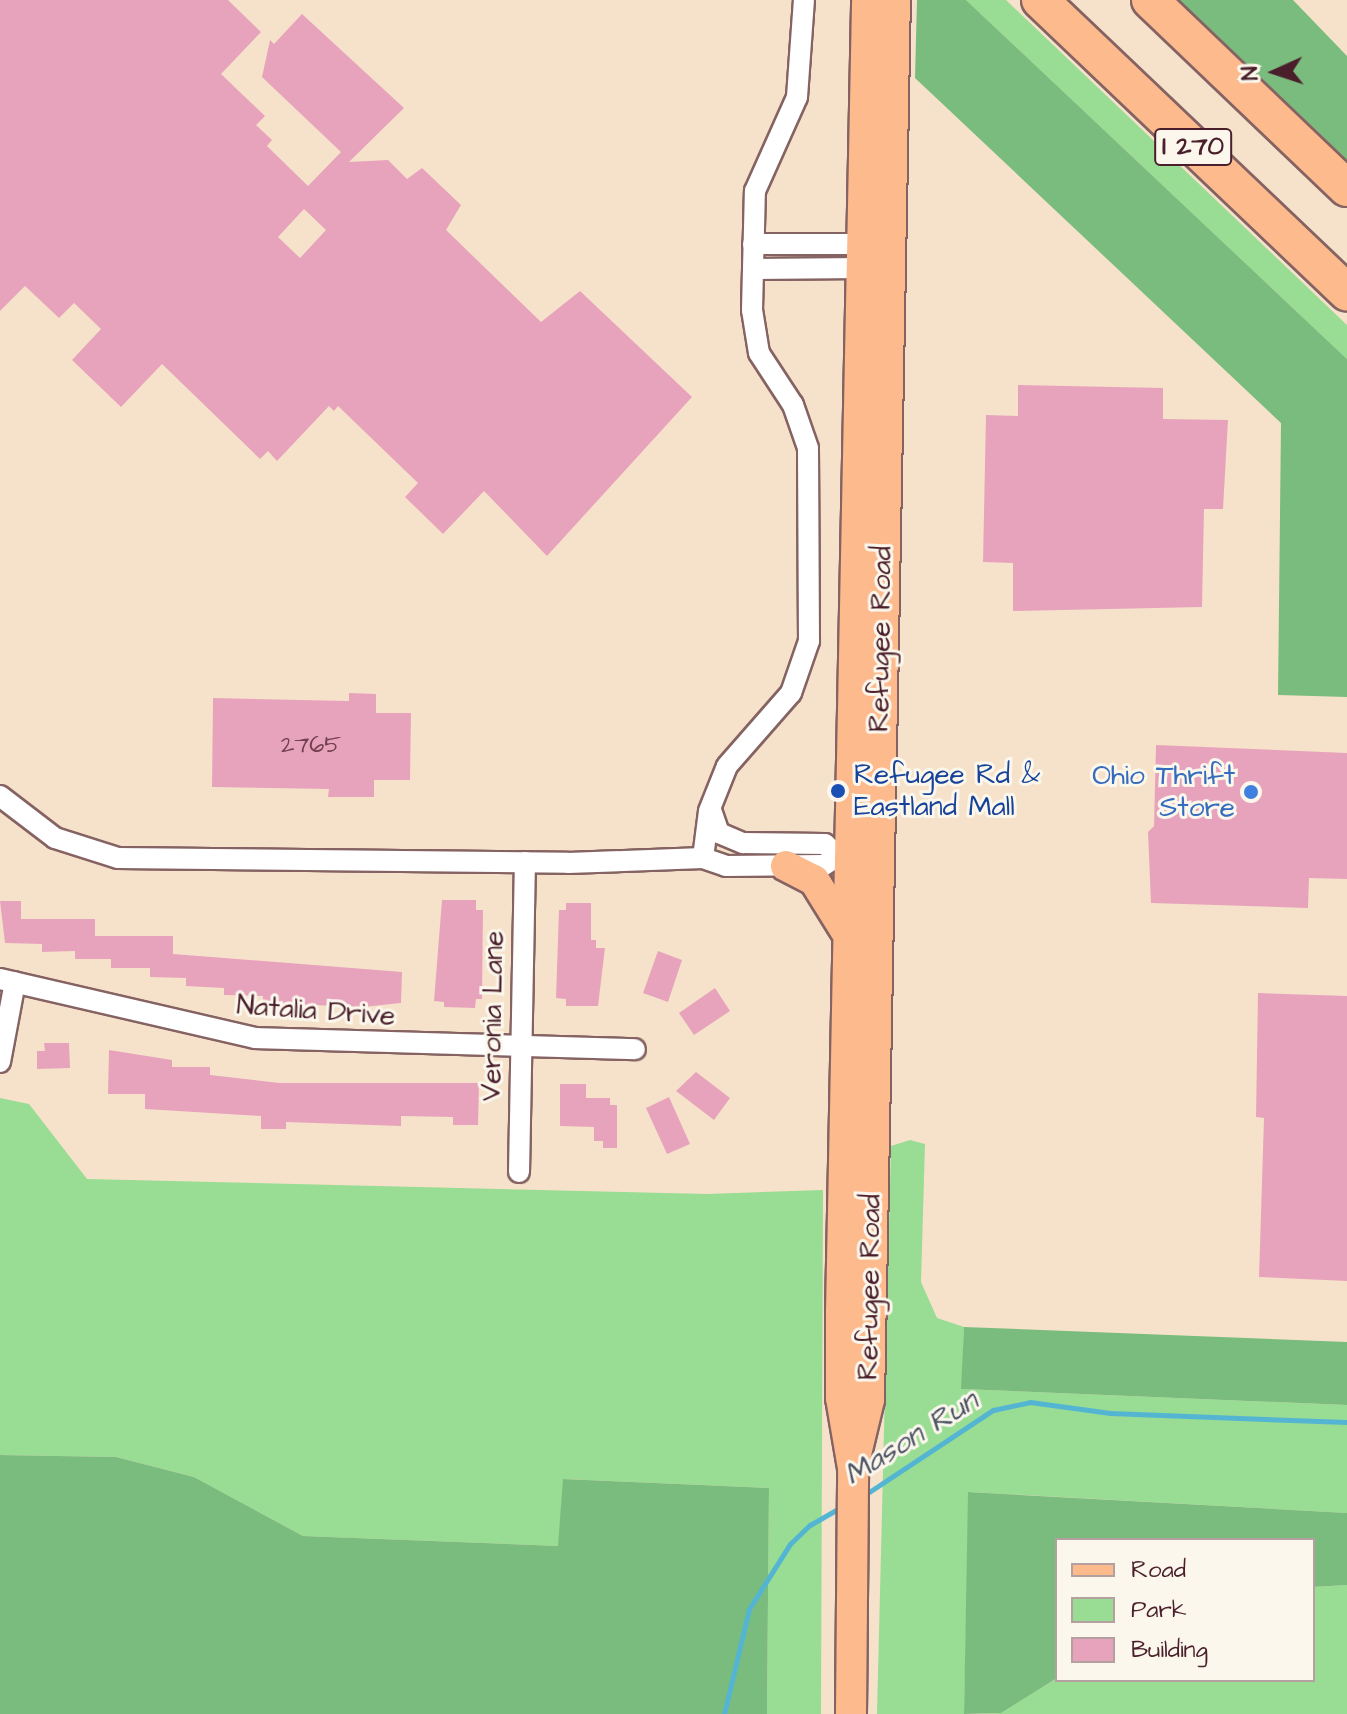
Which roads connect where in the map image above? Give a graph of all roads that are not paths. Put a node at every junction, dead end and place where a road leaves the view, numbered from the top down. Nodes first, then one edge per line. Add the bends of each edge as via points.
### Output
1 (804, 0) edge
2 (867, 0) edge
3 (895, 0) edge
4 (1040, 0) edge
5 (1150, 0) edge
6 (1347, 188) edge
7 (753, 244) junction
8 (862, 256) junction
9 (753, 269) junction
10 (1347, 292) edge
11 (0, 796) edge
12 (710, 806) junction
13 (743, 843) junction
14 (855, 856) junction
15 (703, 858) junction
16 (525, 862) junction
17 (786, 866) junction
18 (847, 935) junction
19 (7, 981) edge
20 (521, 1048) junction
21 (635, 1049) dead end
22 (0, 1062) edge
23 (519, 1172) dead end
24 (854, 1488) junction
25 (851, 1714) edge

1 - 7 street via 797,97 789,123 758,176
2 - 8 main road, Refugee Road
3 - 14 main road, Refugee Road
4 - 10 highway, I 270
5 - 6 highway, I 270
7 - 8 street
7 - 9 street
8 - 9 street
8 - 14 main road, Refugee Road
9 - 12 street via 757,347 796,411 808,448 809,641 791,693 731,760
11 - 16 street via 55,838 118,858
12 - 13 street via 716,829
12 - 15 street
13 - 14 street via 825,844
13 - 15 street
14 - 17 street via 824,865
14 - 18 main road, Refugee Road
14 - 24 main road, Refugee Road via 869,1400
15 - 16 street
15 - 17 street via 726,866
16 - 20 street, Veronia Lane
17 - 18 main road via 814,880
18 - 24 main road, Refugee Road via 841,1398
19 - 20 street, Natalia Drive via 255,1038
19 - 22 street
20 - 21 street, Natalia Drive
20 - 23 street, Veronia Lane
24 - 25 main road, Refugee Road

